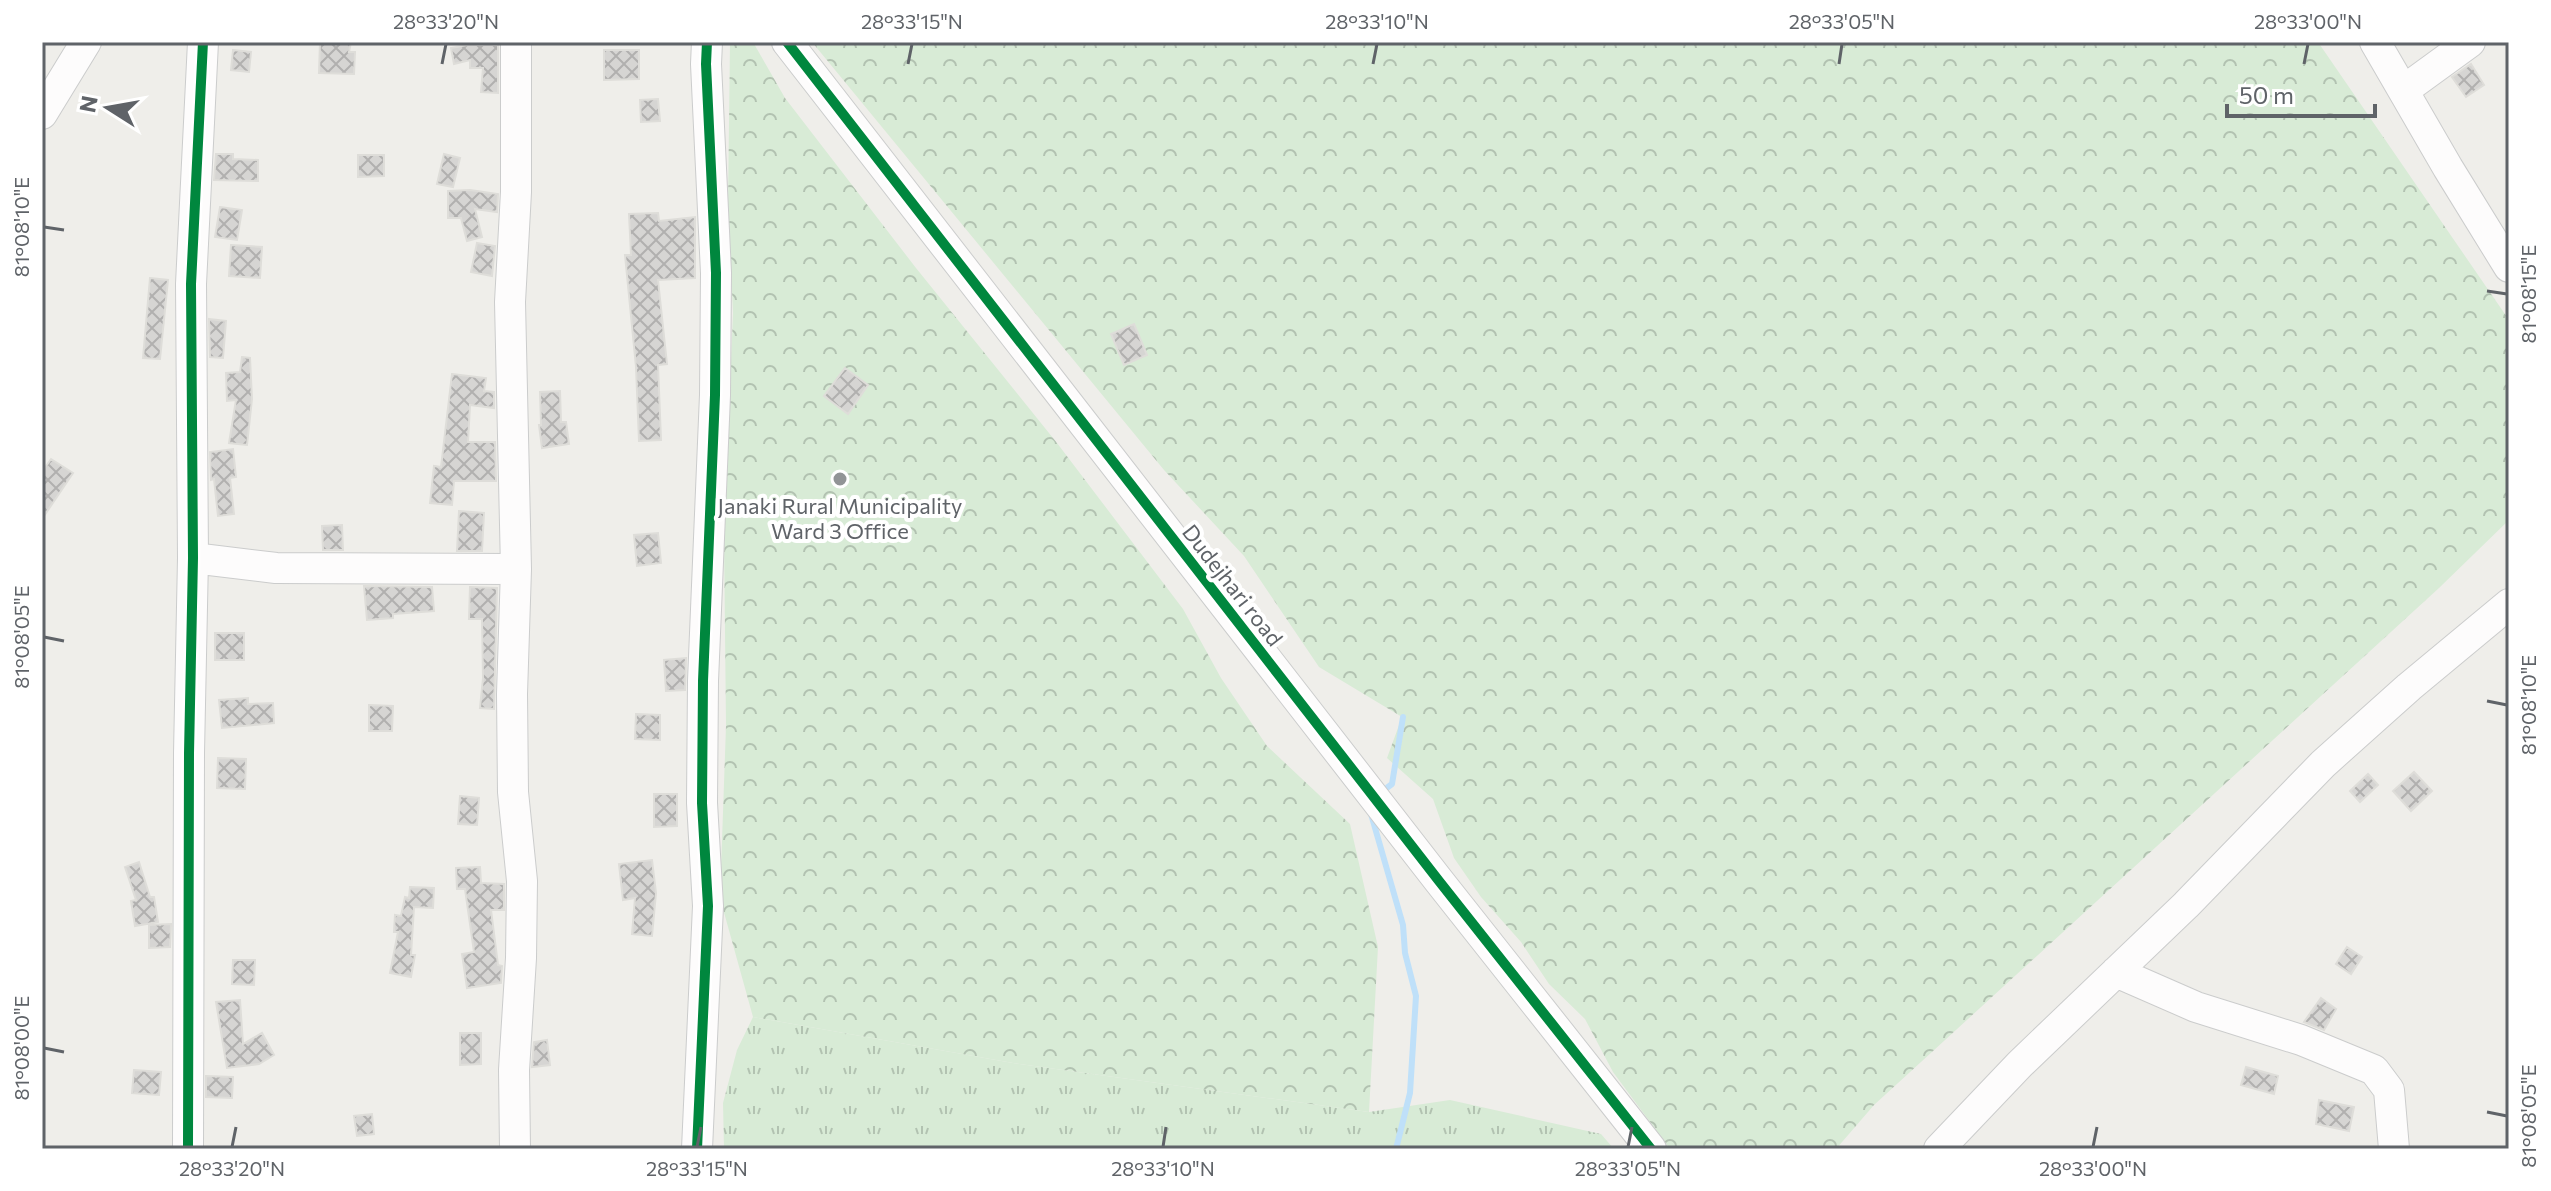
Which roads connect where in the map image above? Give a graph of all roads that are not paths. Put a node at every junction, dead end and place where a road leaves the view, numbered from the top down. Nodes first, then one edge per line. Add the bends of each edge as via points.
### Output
1 (86, 42) edge
2 (203, 42) edge
3 (707, 42) edge
4 (787, 42) edge
5 (2375, 42) edge
6 (2470, 42) edge
7 (516, 43) edge
8 (2404, 90) junction
9 (42, 114) edge
10 (2509, 267) edge
11 (193, 558) junction
12 (516, 569) junction
13 (2509, 604) edge
14 (2116, 972) junction
15 (188, 1149) edge
16 (515, 1149) edge
17 (697, 1149) edge
18 (1651, 1149) edge
19 (1939, 1149) edge
20 (2394, 1149) edge

1 - 9 street
2 - 11 street via 191,284
3 - 17 street via 716,364 703,681 708,906
4 - 18 street, Dudejhari road
5 - 8 street
6 - 8 street
7 - 12 street via 510,302
8 - 10 street
11 - 12 street via 276,568
11 - 15 street
12 - 16 street via 513,792 522,881
13 - 14 street via 2323,764
14 - 19 street
14 - 20 street via 2196,1007 2374,1070 2389,1090

